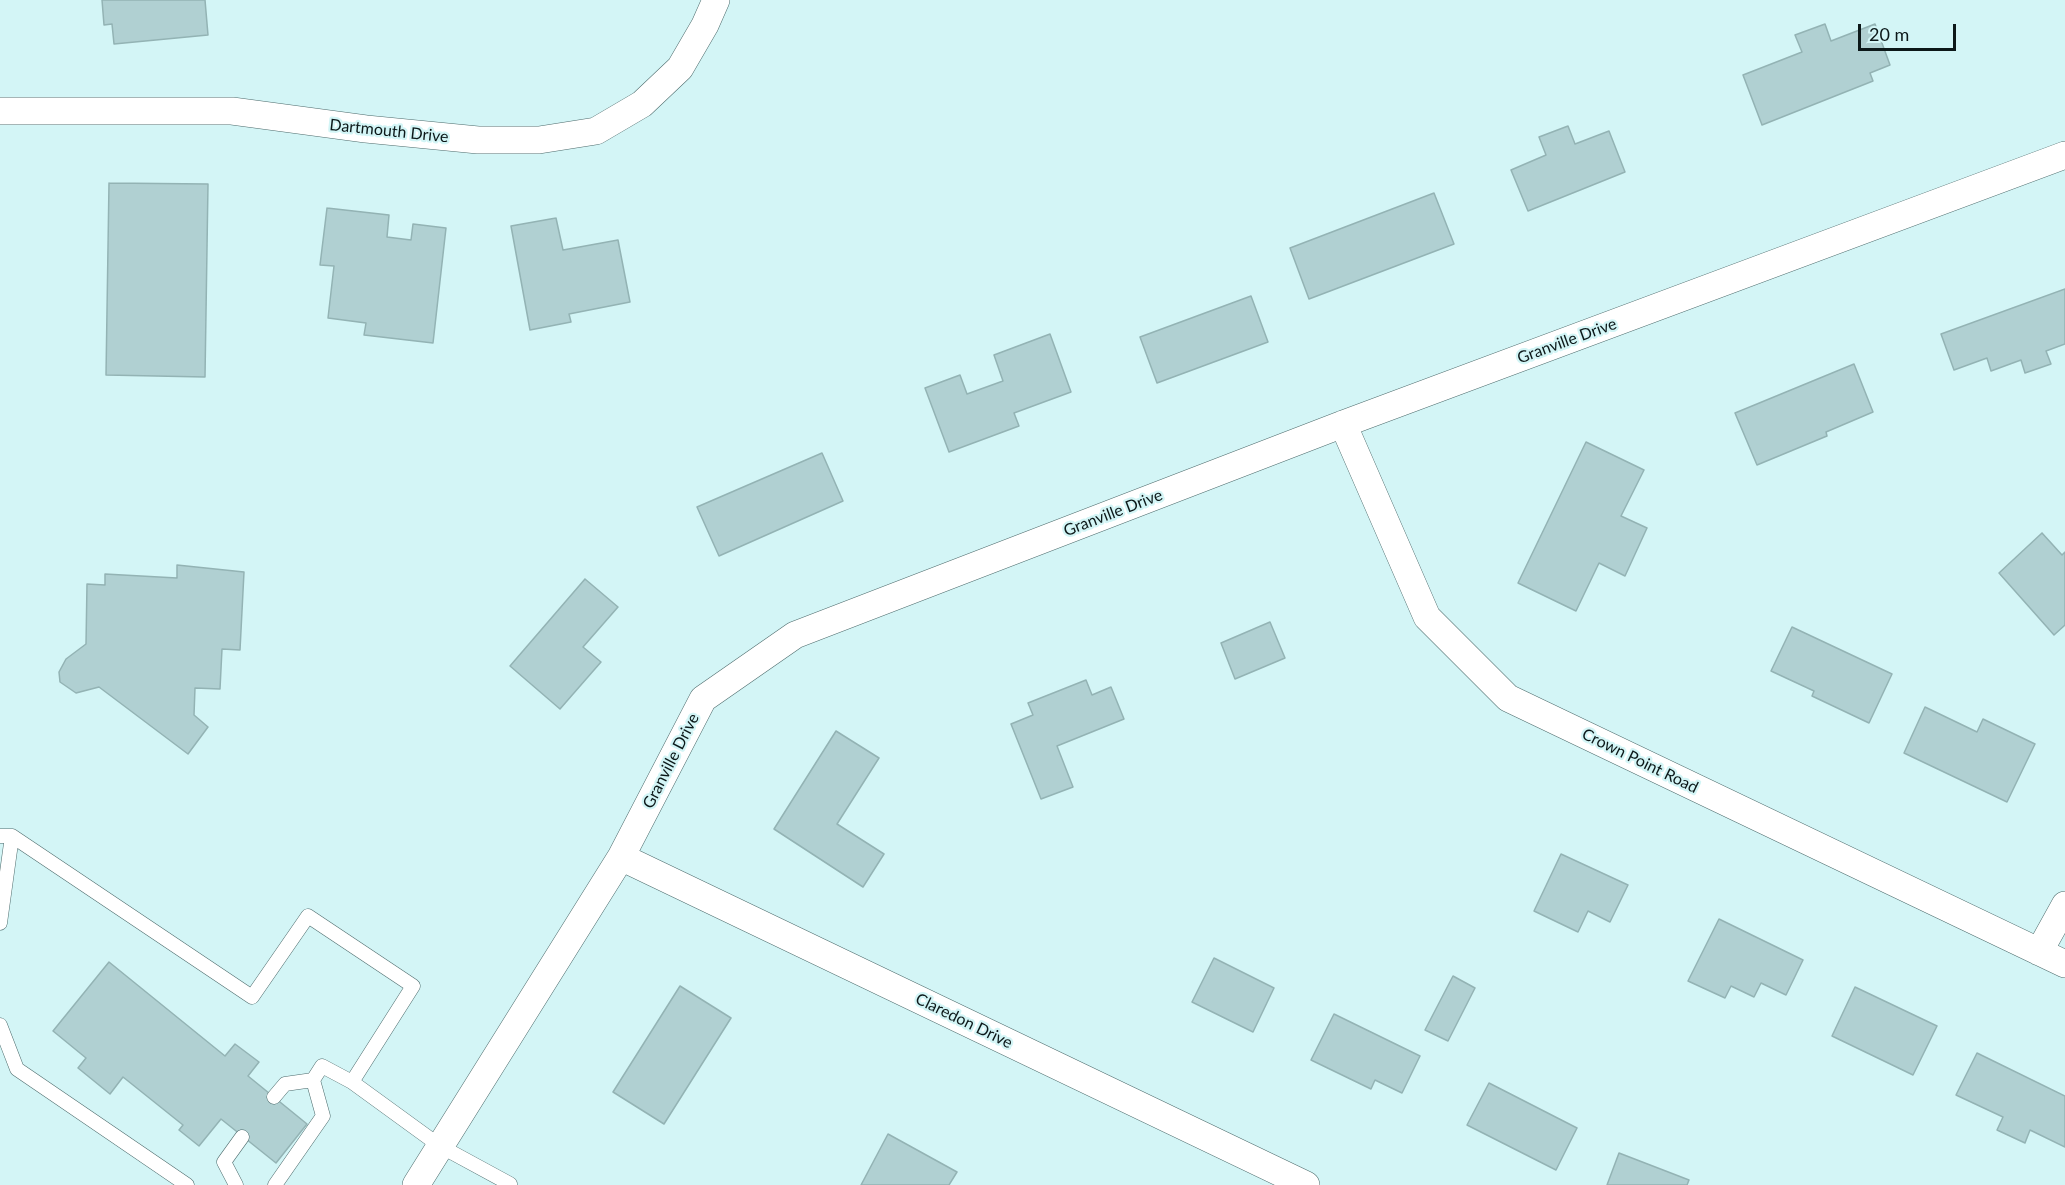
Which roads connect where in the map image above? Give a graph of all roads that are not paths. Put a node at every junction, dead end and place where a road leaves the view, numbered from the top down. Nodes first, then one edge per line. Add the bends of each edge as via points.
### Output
1 (716, 0) edge
2 (0, 111) edge
3 (2065, 155) edge
4 (1343, 424) junction
5 (6, 836) edge
6 (621, 857) junction
7 (2065, 904) edge
8 (0, 923) edge
9 (2039, 952) junction
10 (2065, 964) edge
11 (0, 1025) edge
12 (313, 1080) junction
13 (352, 1082) junction
14 (274, 1097) dead end
15 (242, 1137) dead end
16 (440, 1146) junction
17 (186, 1185) edge
18 (236, 1185) edge
19 (275, 1185) edge
20 (416, 1185) edge
21 (509, 1185) edge
22 (1306, 1185) edge

1 - 2 street, Dartmouth Drive via 680,68 642,104 596,131 539,140 467,139 232,111
3 - 4 street, Granville Drive
4 - 6 street, Granville Drive via 795,635 703,699
4 - 9 street, Crown Point Road via 1427,617 1508,698
5 - 8 lane
5 - 13 lane via 252,997 308,916 413,986
6 - 16 street, Granville Drive
6 - 22 street, Claredon Drive
7 - 9 street
9 - 10 street, Crown Point Road
11 - 17 lane via 17,1069
12 - 13 lane via 322,1066
12 - 14 lane via 285,1084
12 - 19 lane via 324,1116
13 - 16 lane
15 - 18 lane via 224,1162
16 - 20 street, Granville Drive
16 - 21 lane

